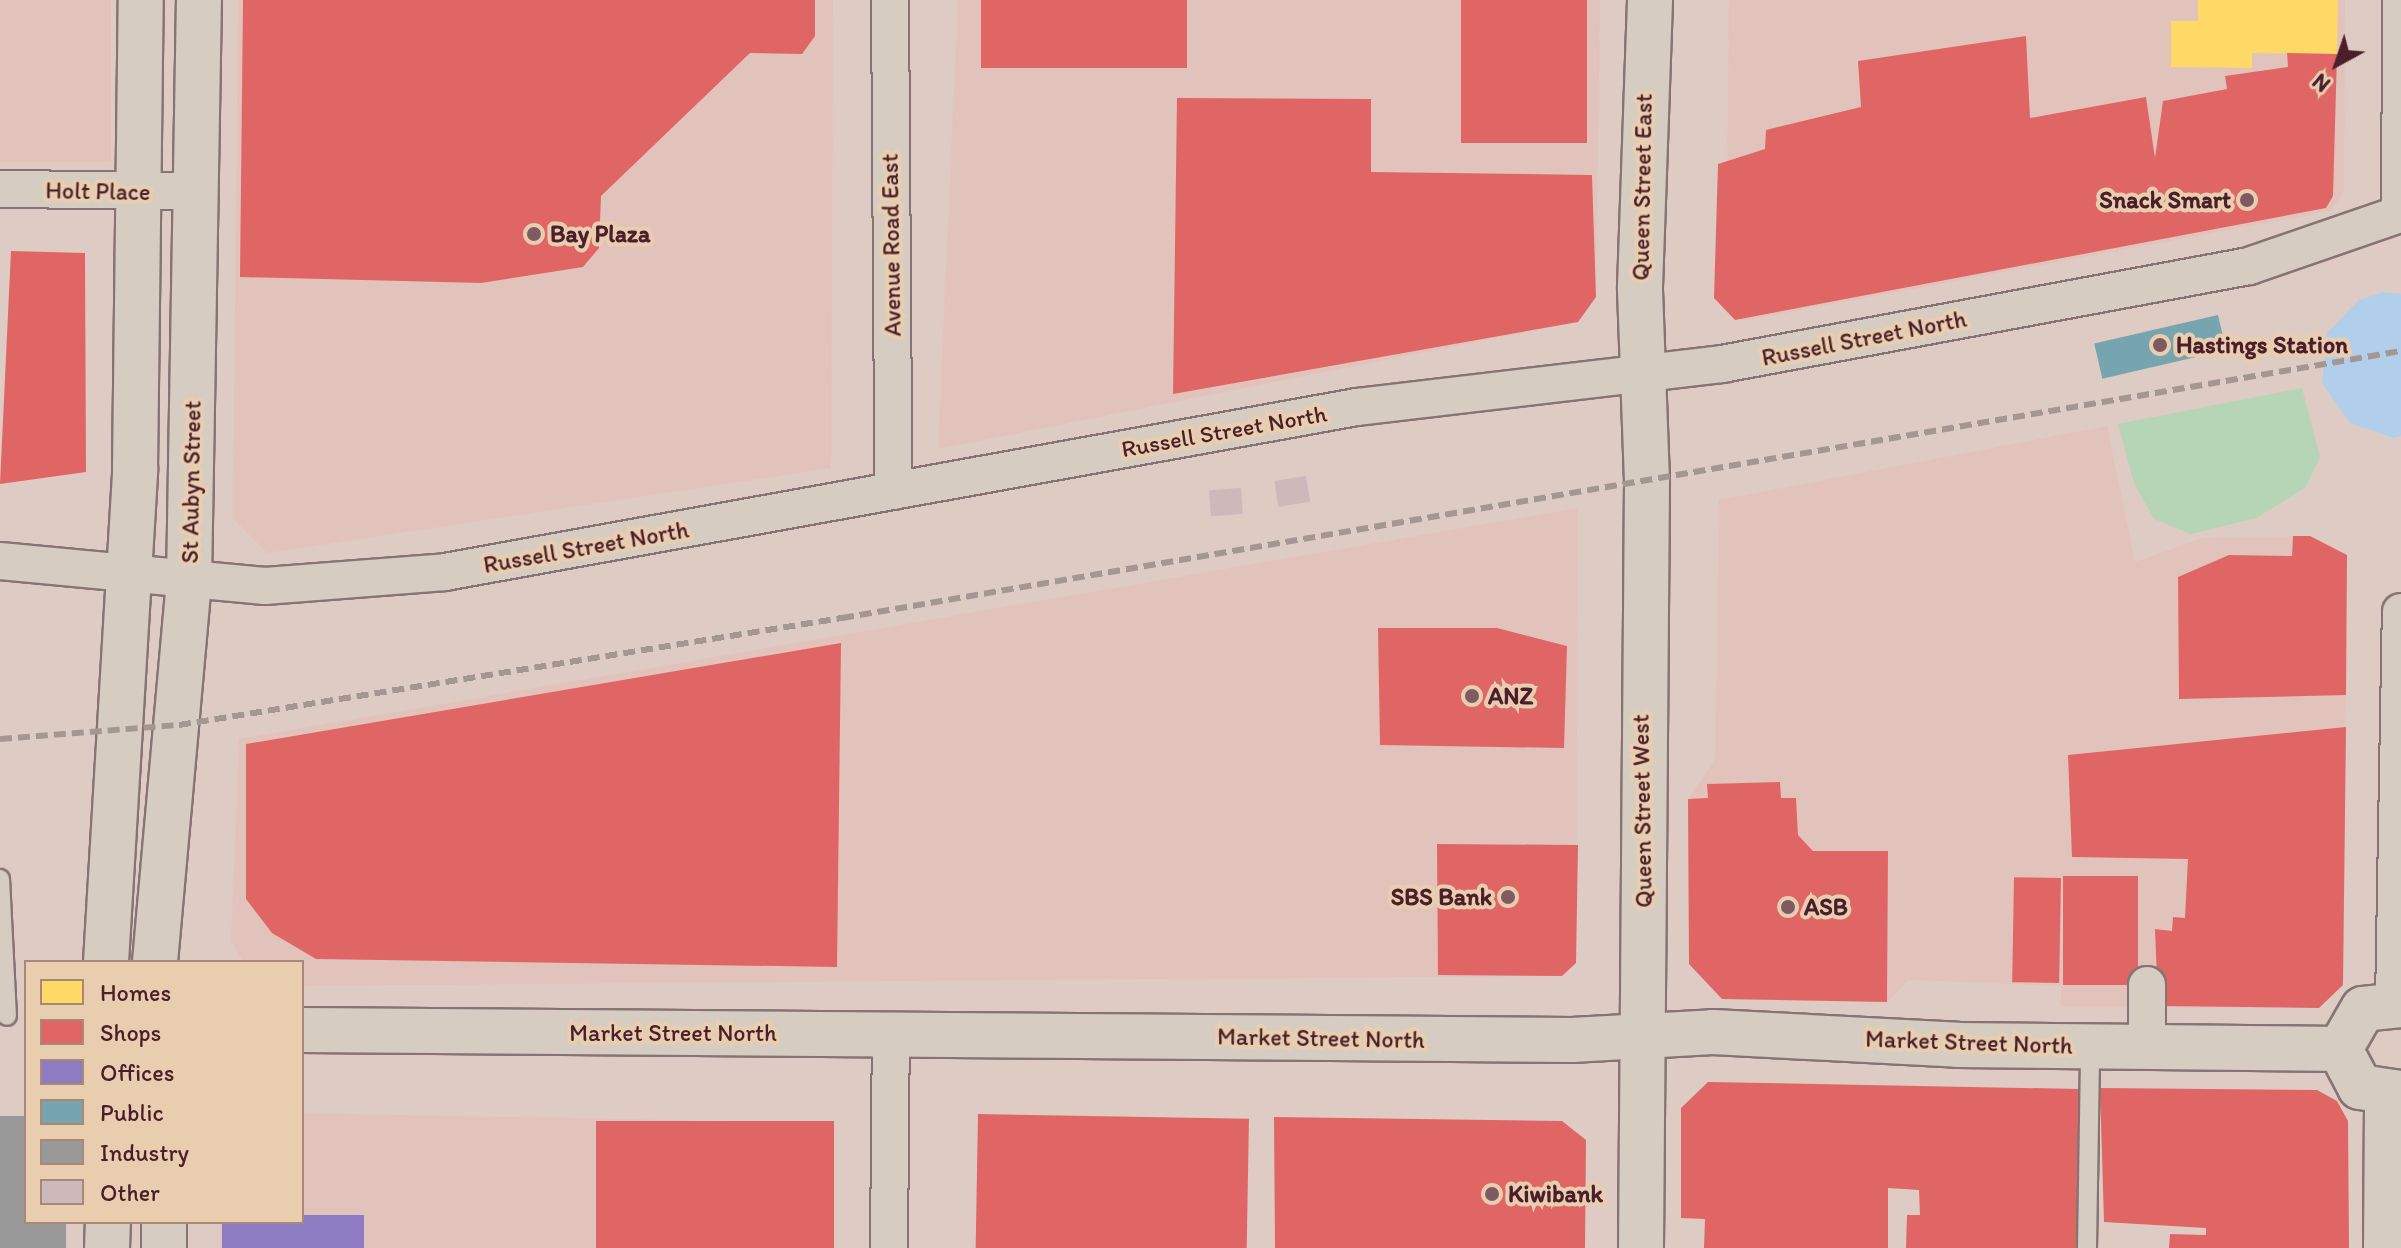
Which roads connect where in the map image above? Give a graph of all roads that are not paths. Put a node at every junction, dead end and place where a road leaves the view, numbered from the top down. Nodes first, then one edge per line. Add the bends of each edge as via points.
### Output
1 (141, 0) edge
2 (199, 0) edge
3 (890, 0) edge
4 (1650, 0) edge
5 (2401, 0) edge
6 (0, 189) edge
7 (196, 191) junction
8 (139, 192) junction
9 (2401, 214) edge
10 (1644, 374) junction
11 (893, 491) junction
12 (0, 561) edge
13 (130, 575) junction
14 (189, 582) junction
15 (2401, 612) edge
16 (0, 879) edge
17 (106, 960) edge
18 (155, 960) edge
19 (2147, 985) dead end
20 (2397, 1004) edge
21 (2, 1013) edge
22 (24, 1019) edge
23 (304, 1030) edge
24 (891, 1035) junction
25 (1642, 1037) junction
26 (2090, 1046) junction
27 (2147, 1046) junction
28 (2340, 1049) junction
29 (2394, 1094) edge
30 (108, 1224) edge
31 (164, 1224) edge
32 (107, 1248) edge
33 (164, 1248) edge
34 (889, 1248) edge
35 (1641, 1248) edge
36 (2087, 1248) edge
37 (2386, 1248) edge

1 - 8 street
2 - 7 street, St Aubyn Street
3 - 11 street, Avenue Road East
4 - 10 street, Queen Street East
5 - 9 street
6 - 8 street, Holt Place
7 - 8 street, Holt Place
7 - 14 street, St Aubyn Street
8 - 13 street
9 - 10 street, Russell Street North via 2249,266
10 - 11 street, Russell Street North via 1357,407
10 - 25 street, Queen Street West
11 - 14 street, Russell Street North via 445,572 265,586
12 - 13 street, Russell Street North
13 - 14 street, Russell Street North
13 - 17 street
14 - 18 street, St Aubyn Street
15 - 20 street
16 - 21 lane
19 - 27 street
20 - 28 street via 2378,1003 2351,1019
21 - 22 lane
23 - 24 street, Market Street North
24 - 25 street, Market Street North
24 - 34 street
25 - 26 street, Market Street North via 1713,1032
25 - 35 street, Queen Street West
26 - 27 street, Market Street North
26 - 36 lane
27 - 28 street, Market Street North
28 - 29 street via 2360,1087
29 - 37 street
30 - 32 street
31 - 33 street

